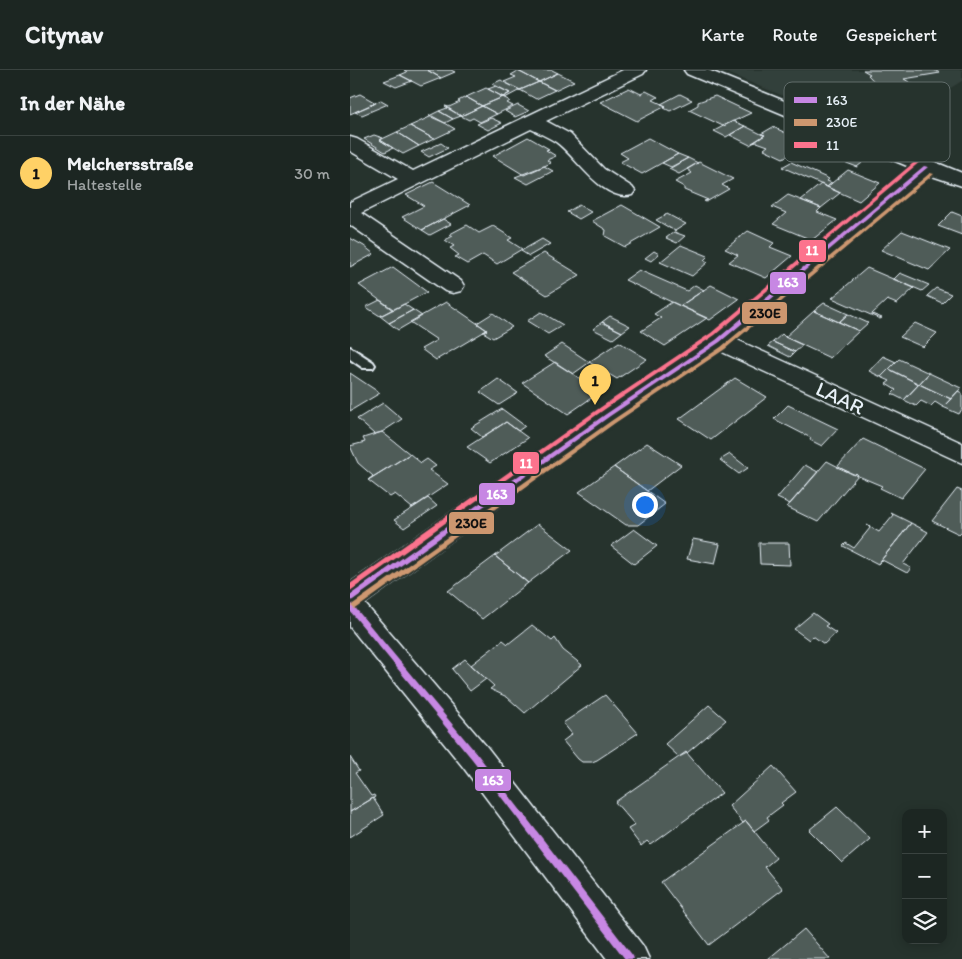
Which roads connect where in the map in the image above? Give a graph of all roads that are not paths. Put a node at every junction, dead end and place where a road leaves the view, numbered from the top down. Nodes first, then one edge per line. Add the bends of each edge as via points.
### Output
1 (637, 70) edge
2 (694, 70) edge
3 (784, 108) edge
4 (533, 122) junction
5 (350, 143) edge
6 (914, 162) edge
7 (926, 167) junction
8 (412, 179) junction
9 (962, 180) edge
10 (625, 191) dead end
11 (350, 210) edge
12 (350, 215) edge
13 (453, 286) dead end
14 (718, 341) junction
15 (350, 352) edge
16 (368, 365) dead end
17 (962, 454) edge
18 (350, 599) edge
19 (350, 606) edge
20 (630, 959) edge

1 - 4 street
2 - 3 street
4 - 8 street
4 - 10 street via 563,138 597,173
5 - 8 street
6 - 7 street
7 - 9 street
7 - 14 street
8 - 11 street
12 - 13 street
14 - 17 street, LAAR
14 - 18 street via 571,441
15 - 16 lane
19 - 20 street via 475,757

